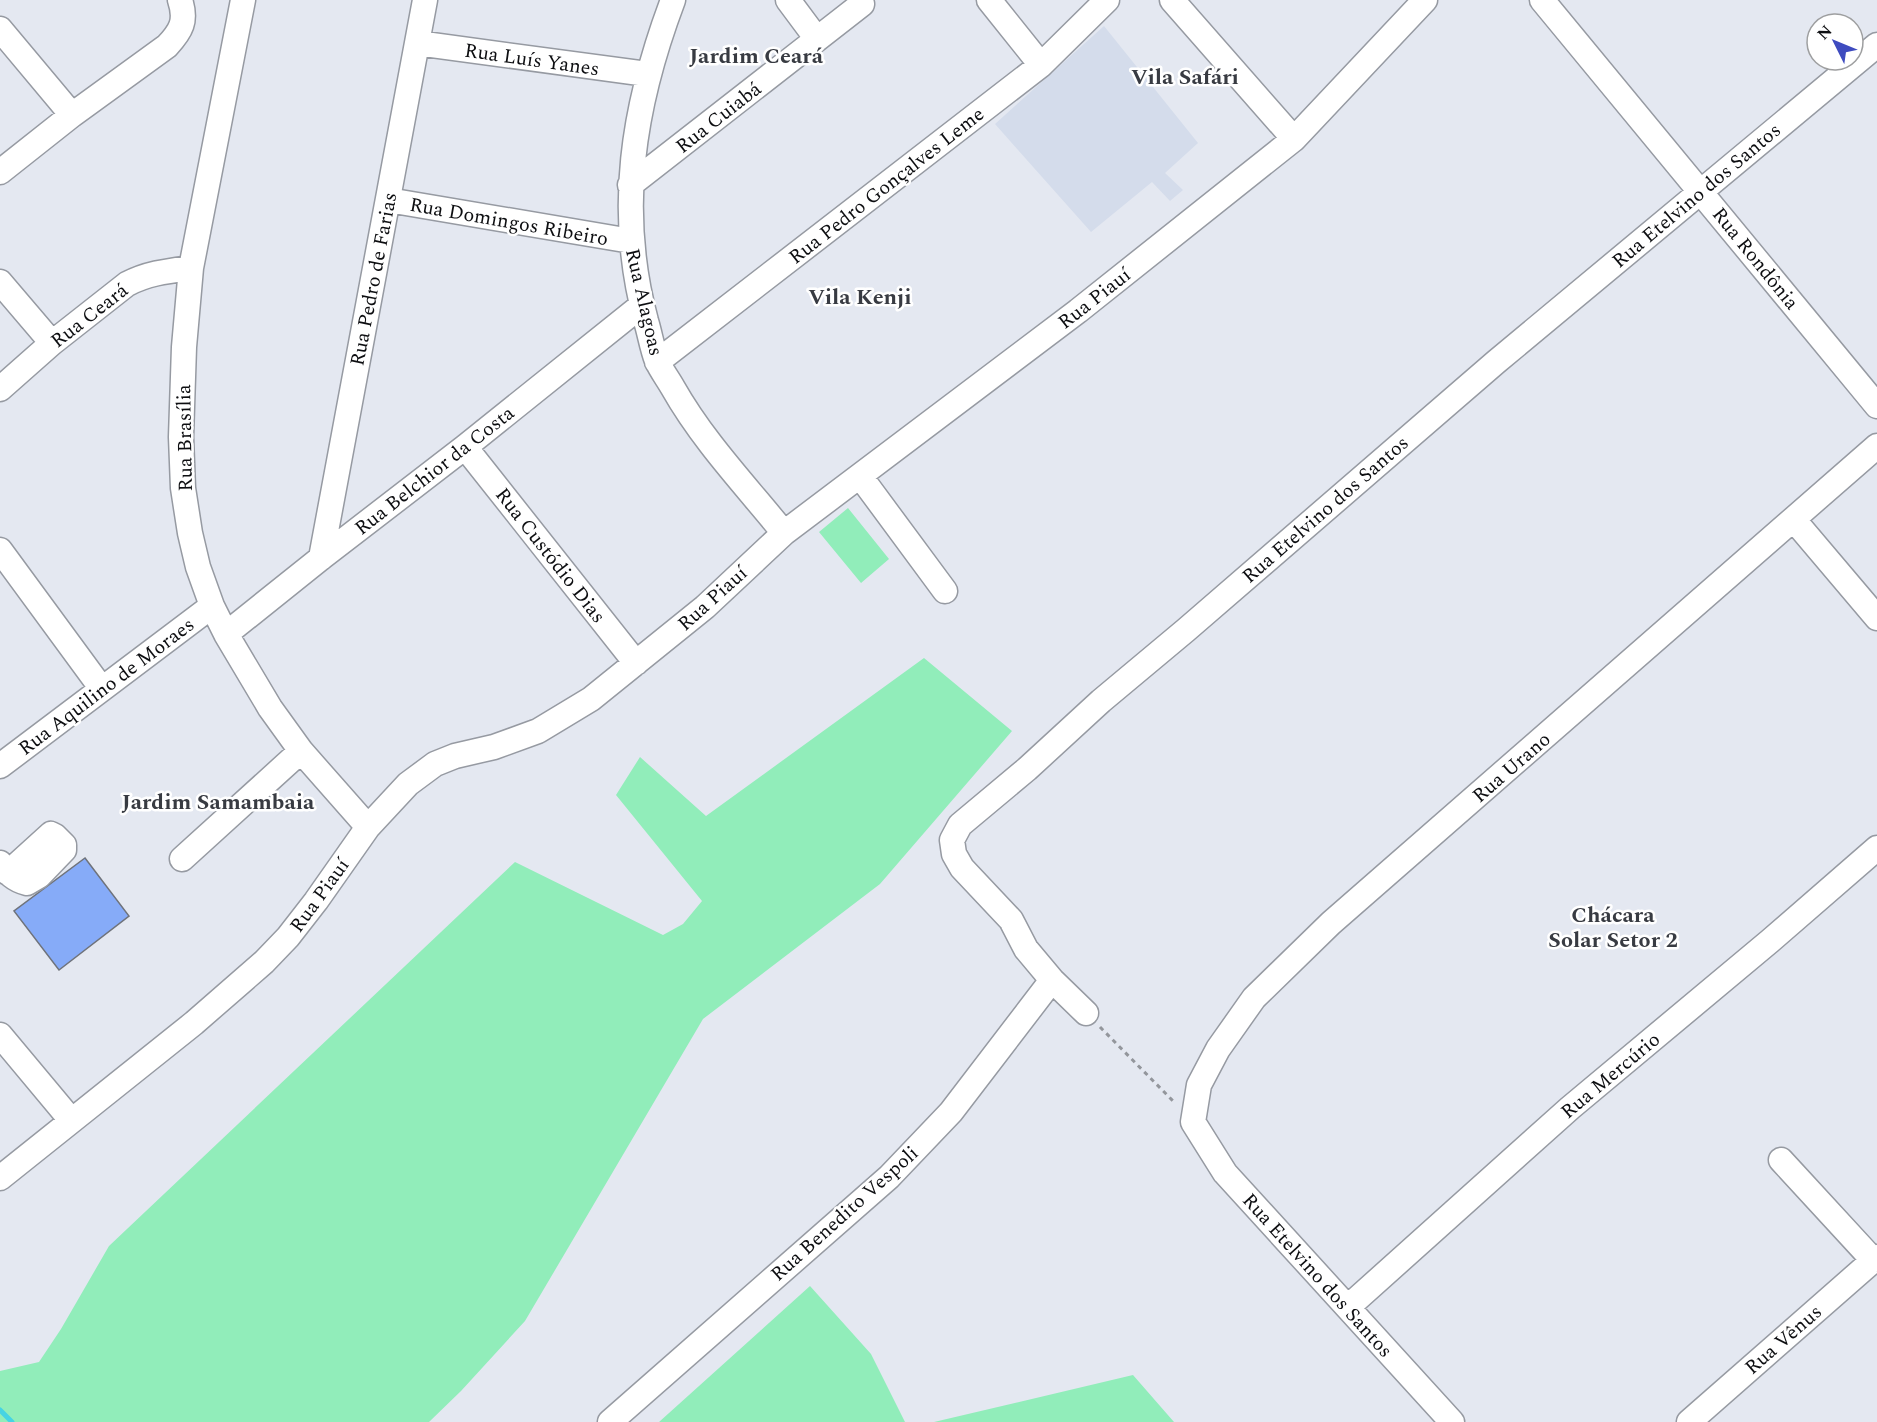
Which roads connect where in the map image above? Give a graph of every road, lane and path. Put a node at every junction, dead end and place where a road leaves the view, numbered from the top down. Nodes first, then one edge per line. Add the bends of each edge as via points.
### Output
1 (180, 0) edge
2 (243, 0) edge
3 (425, 0) edge
4 (673, 0) edge
5 (788, 0) edge
6 (989, 0) edge
7 (1107, 0) edge
8 (1172, 0) edge
9 (1425, 0) edge
10 (1542, 0) edge
11 (862, 4) dead end
12 (0, 29) edge
13 (817, 39) junction
14 (417, 43) junction
15 (1877, 45) edge
16 (1041, 65) junction
17 (648, 74) junction
18 (72, 115) junction
19 (1294, 139) junction
20 (0, 172) edge
21 (630, 185) junction
22 (1700, 192) junction
23 (388, 200) junction
24 (631, 241) junction
25 (191, 268) junction
26 (0, 282) edge
27 (642, 305) junction
28 (52, 344) junction
29 (657, 362) junction
30 (0, 389) edge
31 (1877, 406) edge
32 (1877, 446) edge
33 (465, 447) junction
34 (860, 476) junction
35 (1794, 520) junction
36 (784, 533) junction
37 (0, 550) edge
38 (321, 558) junction
39 (945, 591) dead end
40 (212, 606) junction
41 (1877, 618) edge
42 (226, 634) junction
43 (636, 663) junction
44 (102, 689) junction
45 (301, 751) junction
46 (0, 766) edge
47 (368, 827) junction
48 (1877, 848) edge
49 (182, 859) dead end
50 (1052, 980) junction
51 (1086, 1013) joint
52 (0, 1035) edge
53 (71, 1120) junction
54 (1193, 1122) junction
55 (1781, 1160) dead end
56 (0, 1178) edge
57 (1875, 1258) edge
58 (1348, 1307) junction
59 (610, 1422) edge
60 (1452, 1422) edge
61 (1689, 1422) edge

1 - 18 street via 183,22 167,46
2 - 25 street, Rua Brasília
3 - 14 street, Rua Pedro de Farias
4 - 17 street, Rua Alagoas
5 - 13 street
6 - 16 street
7 - 16 street, Rua Pedro Gonçalves Leme
8 - 19 street
9 - 19 street, Rua Piauí
10 - 22 street, Rua Rondônia
11 - 13 street, Rua Cuiabá
12 - 18 street
13 - 21 street, Rua Cuiabá
14 - 17 street, Rua Luís Yanes
14 - 23 street, Rua Pedro de Farias
15 - 22 street, Rua Etelvino dos Santos
16 - 29 street, Rua Pedro Gonçalves Leme
17 - 21 street, Rua Alagoas
18 - 20 street
19 - 34 street, Rua Piauí via 1078,311
21 - 24 street, Rua Alagoas
22 - 31 street, Rua Rondônia
22 - 50 street, Rua Etelvino dos Santos via 1496,362 960,825 952,840 962,868 1011,920 1026,949
23 - 24 street, Rua Domingos Ribeiro
23 - 38 street, Rua Pedro de Farias
24 - 27 street, Rua Alagoas
25 - 28 street, Rua Ceará via 156,273 127,284
25 - 40 street, Rua Brasília via 181,437 183,488 198,567
26 - 28 street
27 - 29 street, Rua Alagoas
27 - 33 street, Rua Belchior da Costa
28 - 30 street, Rua Ceará
29 - 36 street, Rua Alagoas via 684,407
32 - 35 street, Rua Urano
33 - 38 street, Rua Belchior da Costa
33 - 43 street, Rua Custódio Dias
34 - 36 street, Rua Piauí
34 - 39 street
35 - 41 street
35 - 54 street, Rua Urano via 1332,923 1254,998 1218,1049 1199,1085
36 - 43 street, Rua Piauí via 705,607
37 - 44 street
38 - 42 street, Rua Belchior da Costa
40 - 42 street, Rua Brasília
40 - 44 street, Rua Aquilino de Moraes
42 - 45 street, Rua Brasília
43 - 47 street, Rua Piauí via 591,699 538,730 435,764 408,784
44 - 46 street, Rua Aquilino de Moraes
45 - 47 street, Rua Brasília
45 - 49 street
47 - 53 street, Rua Piauí via 316,902 264,962
48 - 58 street, Rua Mercúrio via 1570,1108
50 - 51 street, Rua Etelvino dos Santos
50 - 59 street, Rua Benedito Vespoli via 951,1112 890,1177
51 - 54 path
52 - 53 street
53 - 56 street, Rua Piauí
54 - 58 street, Rua Etelvino dos Santos via 1225,1173
55 - 57 street
57 - 61 street, Rua Vênus
58 - 60 street, Rua Etelvino dos Santos

